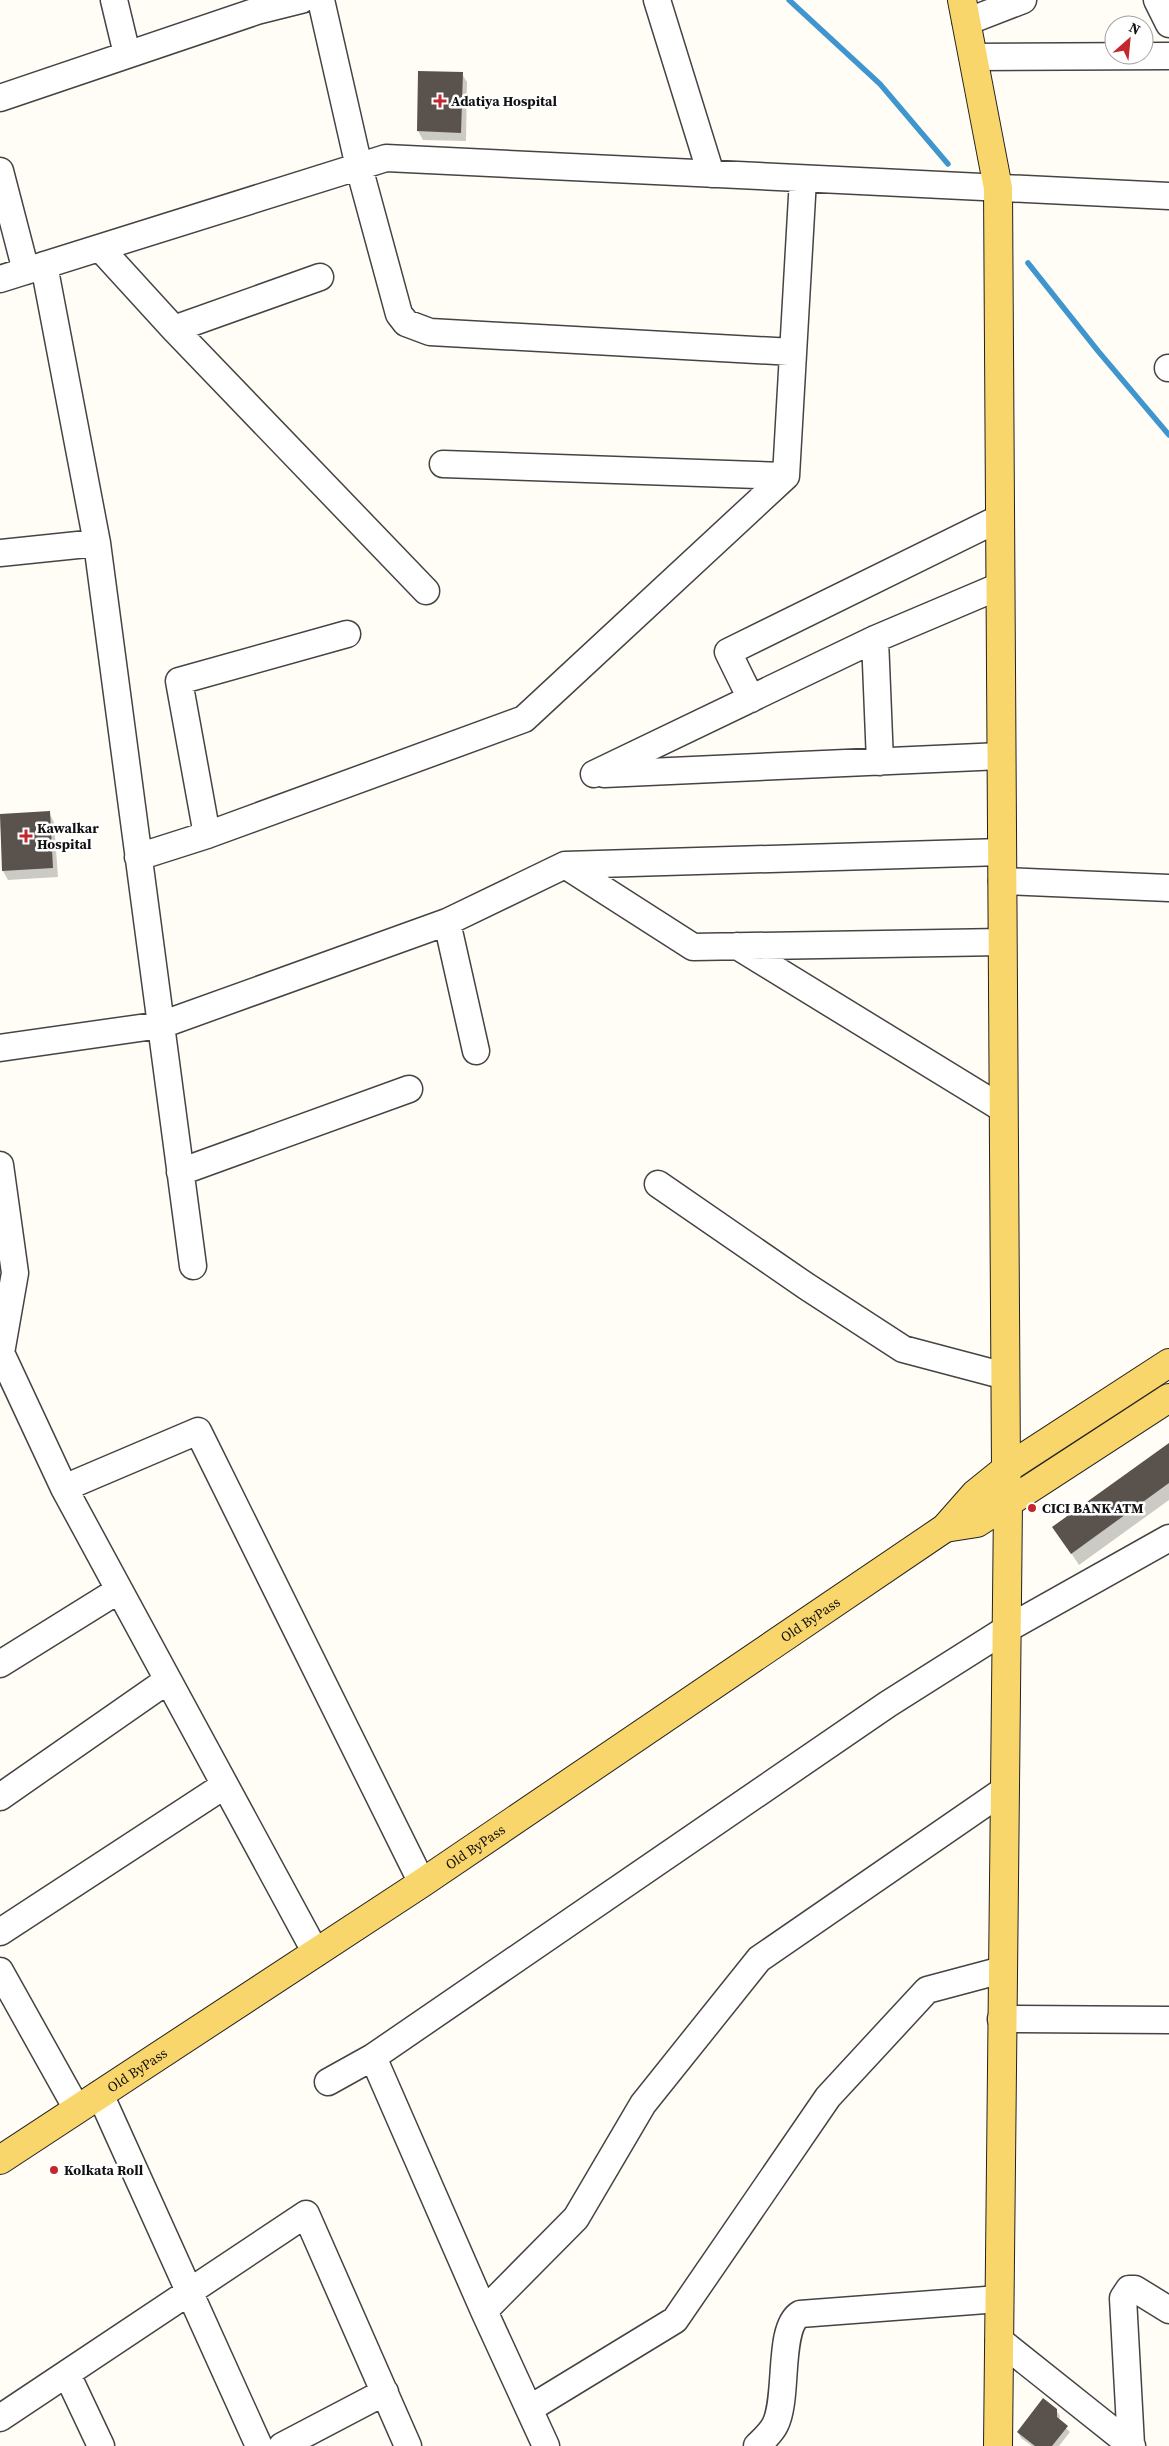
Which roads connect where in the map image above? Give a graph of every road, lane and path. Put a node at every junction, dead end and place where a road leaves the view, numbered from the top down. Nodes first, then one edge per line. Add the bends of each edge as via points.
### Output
1 (114, 0) edge
2 (302, 0) edge
3 (321, 0) edge
4 (657, 0) edge
5 (1023, 0) edge
6 (1157, 0) edge
7 (255, 6) edge
8 (964, 11) edge
9 (1169, 24) edge
10 (127, 54) junction
11 (1169, 56) edge
12 (972, 57) junction
13 (0, 98) edge
14 (358, 167) junction
15 (0, 170) edge
16 (711, 174) junction
17 (803, 179) junction
18 (998, 188) junction
19 (1169, 196) edge
20 (100, 248) junction
21 (35, 268) junction
22 (320, 277) dead end
23 (0, 279) edge
24 (174, 329) junction
25 (793, 352) junction
26 (443, 464) dead end
27 (786, 476) junction
28 (1000, 518) junction
29 (97, 543) junction
30 (0, 553) edge
31 (1000, 586) junction
32 (426, 591) dead end
33 (347, 634) dead end
34 (875, 639) junction
35 (751, 699) junction
36 (1001, 756) junction
37 (880, 762) junction
38 (207, 835) junction
39 (1002, 852) junction
40 (138, 857) junction
41 (565, 866) junction
42 (1002, 881) junction
43 (1169, 888) edge
44 (447, 922) junction
45 (1002, 942) junction
46 (737, 946) junction
47 (161, 1025) junction
48 (0, 1048) edge
49 (476, 1051) dead end
50 (409, 1089) dead end
51 (1003, 1109) junction
52 (0, 1165) edge
53 (180, 1172) junction
54 (658, 1184) dead end
55 (193, 1266) dead end
56 (0, 1355) edge
57 (1169, 1363) edge
58 (1005, 1376) junction
59 (1169, 1398) edge
60 (1006, 1470) junction
61 (64, 1488) junction
62 (1008, 1504) junction
63 (946, 1528) junction
64 (1169, 1538) edge
65 (119, 1590) junction
66 (1005, 1630) junction
67 (0, 1664) edge
68 (168, 1680) junction
69 (224, 1785) junction
70 (1003, 1792) junction
71 (0, 1797) edge
72 (422, 1883) junction
73 (0, 1932) edge
74 (316, 1953) junction
75 (1002, 1970) junction
76 (0, 1971) edge
77 (1001, 2019) junction
78 (1169, 2020) edge
79 (373, 2057) junction
80 (328, 2082) dead end
81 (100, 2094) junction
82 (77, 2109) junction
83 (0, 2160) edge
84 (189, 2293) junction
85 (999, 2299) junction
86 (1169, 2310) edge
87 (484, 2311) junction
88 (999, 2340) junction
89 (67, 2374) junction
90 (385, 2392) junction
91 (529, 2409) junction
92 (0, 2418) edge
93 (781, 2436) edge
94 (101, 2446) edge
95 (259, 2446) edge
96 (282, 2446) edge
97 (408, 2446) edge
98 (546, 2446) edge
99 (757, 2446) edge
100 (998, 2446) edge
101 (1132, 2446) edge

1 - 10 street
2 - 7 street
3 - 14 street
4 - 16 street
5 - 8 street
6 - 9 street
7 - 10 street
8 - 12 main road
10 - 13 street
11 - 12 street
12 - 18 main road
14 - 16 street via 386,158
14 - 20 street
14 - 25 street via 399,314 415,328 430,332
15 - 21 street
16 - 17 street
17 - 18 street
17 - 25 street
18 - 19 street
18 - 28 main road
20 - 21 street
20 - 24 street
21 - 23 street
21 - 29 street
22 - 24 street
24 - 32 street
25 - 27 street
26 - 27 street
27 - 38 street via 524,719
28 - 31 main road
28 - 35 street via 728,652
29 - 30 street
29 - 40 street
31 - 34 street
31 - 36 main road
33 - 38 street via 179,681
34 - 35 street
34 - 37 street
35 - 37 street via 594,774
36 - 37 street
36 - 39 main road
38 - 40 street
39 - 41 street
39 - 42 main road
40 - 47 street
41 - 44 street
41 - 46 street via 693,947
42 - 43 street
42 - 45 main road
44 - 47 street
44 - 49 street
45 - 46 street
45 - 51 main road
46 - 51 street
47 - 48 street
47 - 53 street
50 - 53 street
51 - 58 main road
52 - 56 street via 15,1273
53 - 55 street
54 - 58 street via 903,1349
56 - 61 street
57 - 60 main road, Old ByPass
58 - 60 main road
59 - 62 main road, Old ByPass
60 - 62 main road
60 - 63 main road, Old ByPass via 975,1494
61 - 65 street
61 - 72 street via 198,1430
62 - 63 main road, Old ByPass via 977,1524
62 - 66 main road
63 - 72 main road, Old ByPass
64 - 66 street
65 - 67 street
65 - 68 street
66 - 70 main road
66 - 79 street via 888,1704
68 - 69 street
68 - 71 street
69 - 73 street
69 - 74 street
70 - 75 main road
70 - 87 street via 759,1959 643,2104 576,2218
72 - 74 main road, Old ByPass
74 - 81 main road, Old ByPass
75 - 77 main road
75 - 91 street via 927,1990 828,2097 675,2320
76 - 82 street
77 - 78 street
77 - 85 main road
79 - 80 street
79 - 87 street
81 - 82 main road, Old ByPass
81 - 84 street
82 - 83 main road, Old ByPass
84 - 89 street
84 - 90 street via 306,2214
84 - 95 street
85 - 88 main road
85 - 93 street via 800,2314 793,2318 788,2329
86 - 101 street via 1135,2289 1129,2289 1123,2298
87 - 91 street
88 - 100 main road
88 - 101 street
89 - 92 street
89 - 94 street
90 - 96 street
90 - 97 street
91 - 98 street
93 - 99 street

